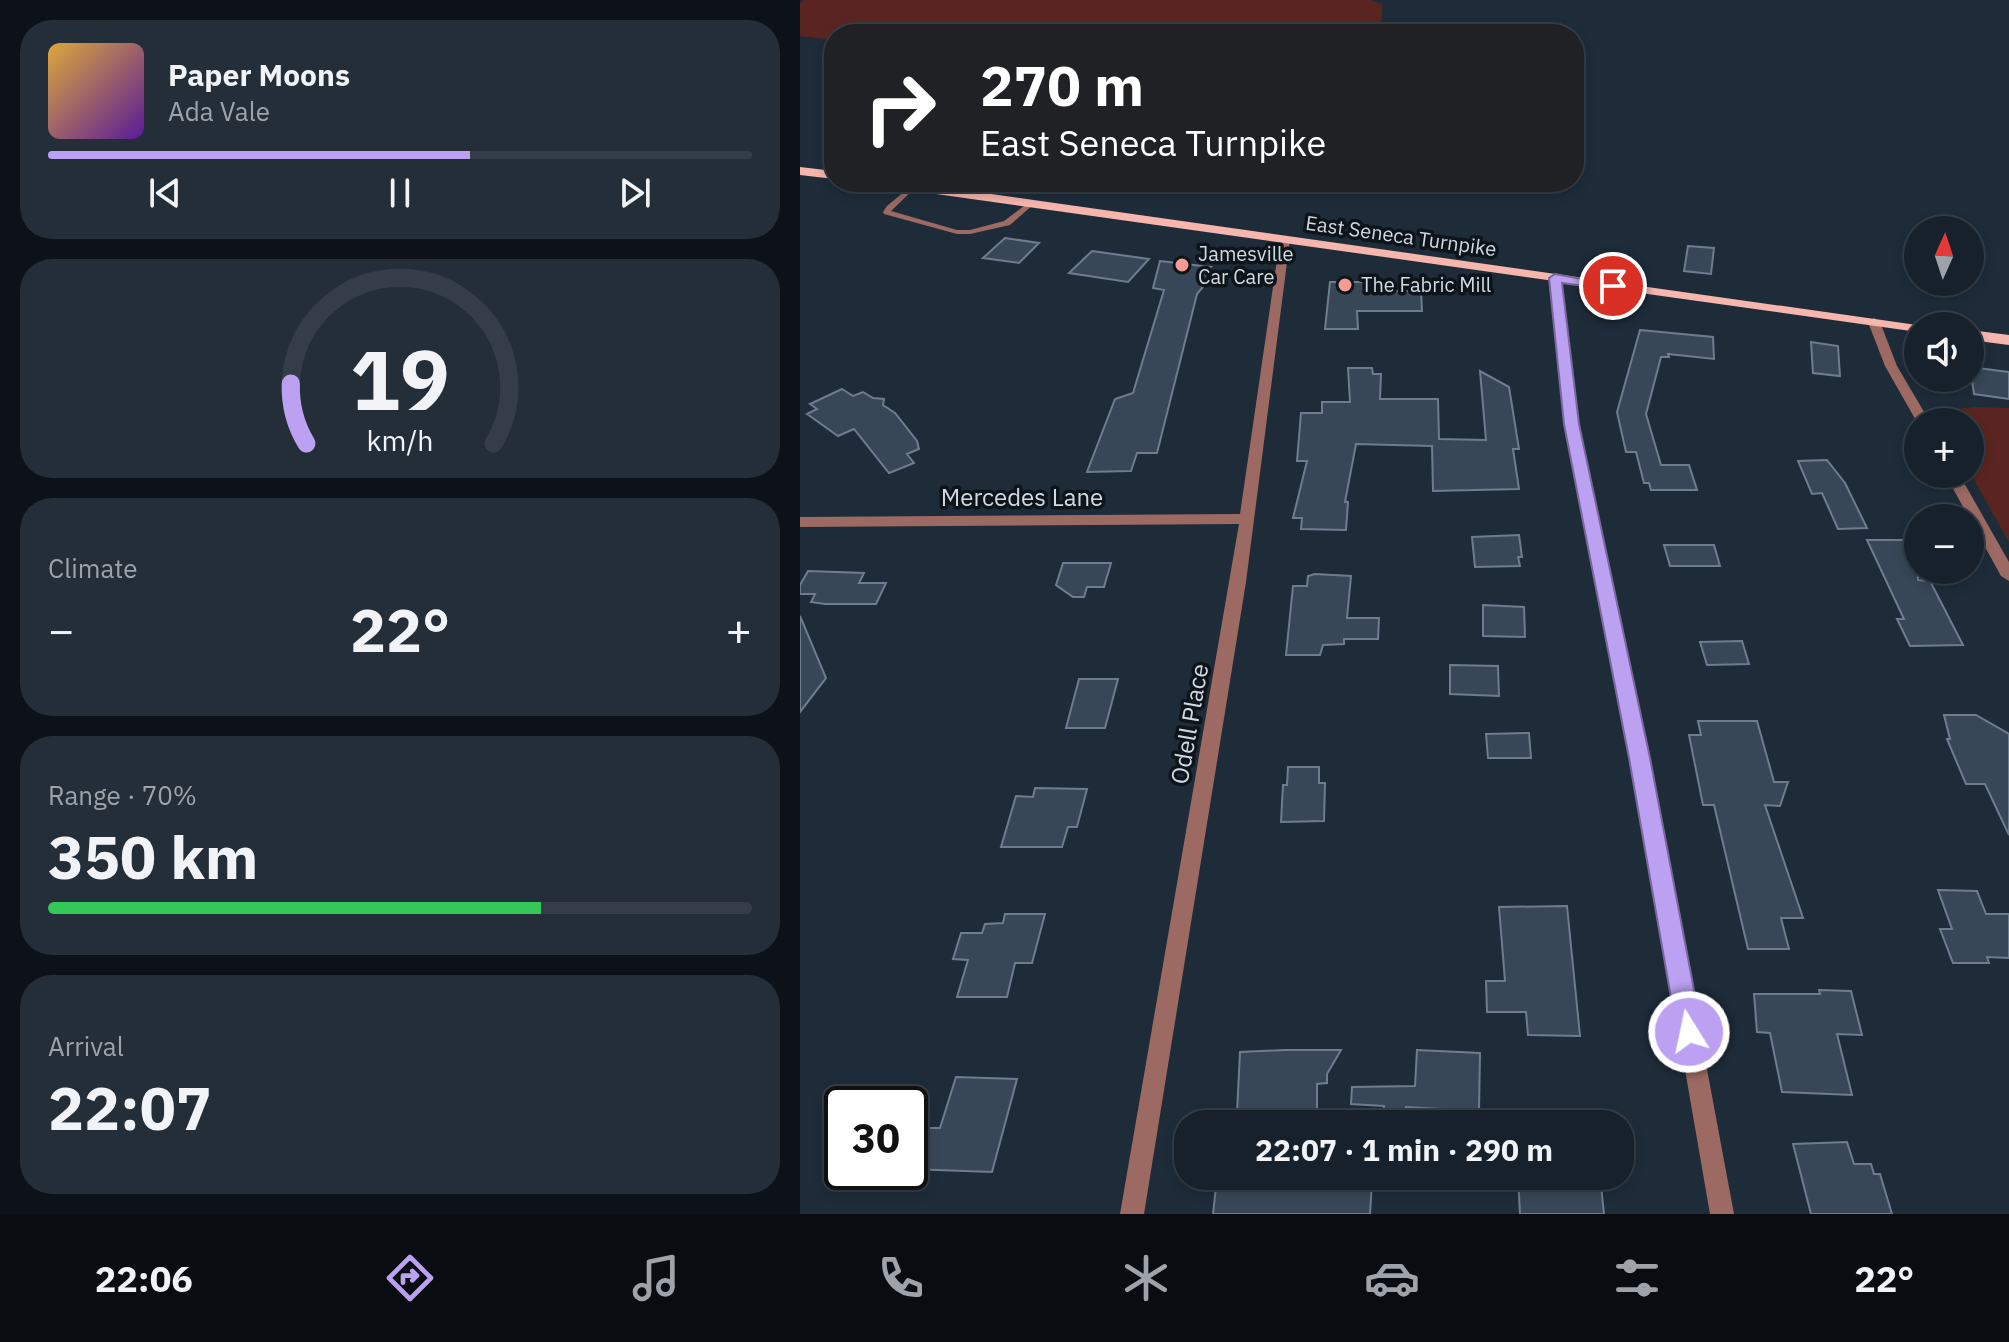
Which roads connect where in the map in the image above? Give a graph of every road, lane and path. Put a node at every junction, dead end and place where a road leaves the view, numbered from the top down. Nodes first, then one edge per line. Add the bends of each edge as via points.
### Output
1 (800, 171) edge
2 (824, 174) edge
3 (908, 192) edge
4 (947, 192) edge
5 (1030, 204) junction
6 (1285, 239) junction
7 (1555, 278) junction
8 (1874, 322) junction
9 (1904, 326) edge
10 (1984, 337) edge
11 (2009, 340) edge
12 (1915, 408) edge
13 (1960, 488) edge
14 (1245, 519) junction
15 (800, 522) edge
16 (2009, 576) edge
17 (1132, 1214) edge
18 (1722, 1214) edge

1 - 2 main road
3 - 5 lane via 887,212 957,232 997,227
4 - 5 main road, East Seneca Turnpike
5 - 6 main road, East Seneca Turnpike
6 - 7 main road, East Seneca Turnpike
6 - 14 street, Odell Place
7 - 8 main road, East Seneca Turnpike
7 - 18 street via 1571,424 1640,758
8 - 9 main road, East Seneca Turnpike
8 - 12 street
10 - 11 main road
13 - 16 street
14 - 15 street, Mercedes Lane
14 - 17 street, Odell Place

